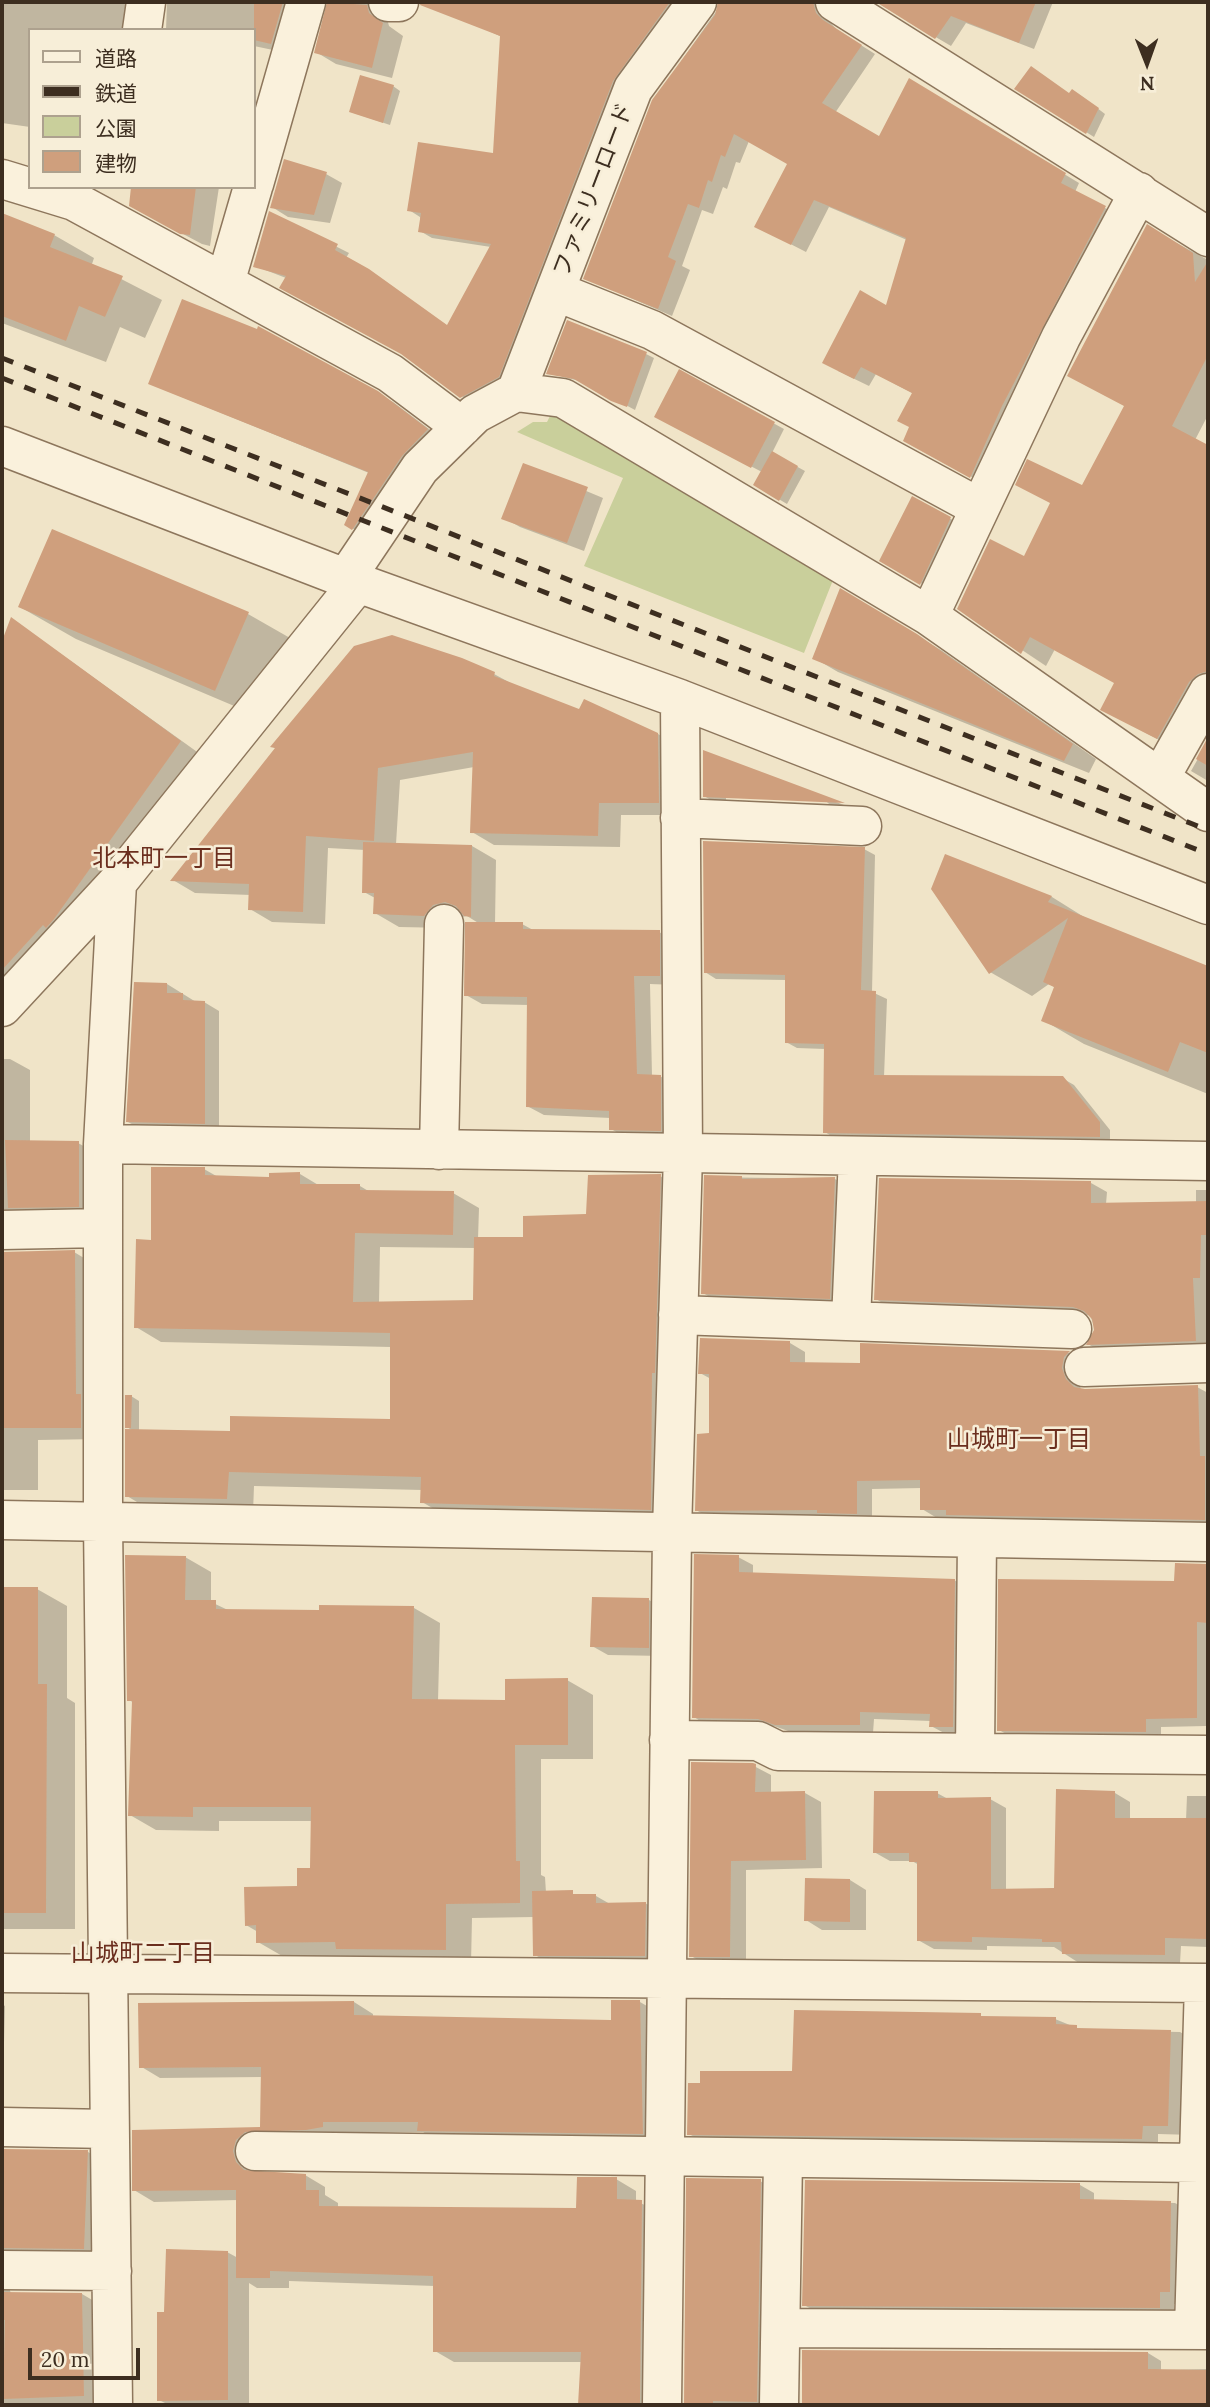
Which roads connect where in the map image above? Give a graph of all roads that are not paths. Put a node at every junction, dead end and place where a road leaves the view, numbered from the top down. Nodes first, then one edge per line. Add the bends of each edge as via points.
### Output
1 (146, 2) edge
2 (306, 2) edge
3 (388, 2) edge
4 (399, 2) edge
5 (698, 2) edge
6 (835, 2) edge
7 (142, 28) edge
8 (256, 176) edge
9 (2, 180) edge
10 (28, 188) edge
11 (33, 189) edge
12 (252, 189) edge
13 (1139, 192) junction
14 (110, 203) edge
15 (1208, 237) edge
16 (225, 284) junction
17 (555, 291) junction
18 (516, 392) junction
19 (462, 427) junction
20 (2, 446) edge
21 (980, 508) junction
22 (352, 581) junction
23 (929, 616) junction
24 (1208, 693) edge
25 (680, 699) junction
26 (1160, 778) junction
27 (1208, 812) edge
28 (680, 818) junction
29 (862, 826) dead end
30 (117, 883) junction
31 (1208, 905) edge
32 (444, 924) dead end
33 (2, 1007) edge
34 (103, 1144) junction
35 (439, 1150) junction
36 (682, 1154) junction
37 (858, 1156) junction
38 (1208, 1161) edge
39 (103, 1228) junction
40 (2, 1230) edge
41 (678, 1315) junction
42 (851, 1321) junction
43 (1072, 1329) dead end
44 (1208, 1363) edge
45 (1084, 1367) dead end
46 (2, 1520) edge
47 (103, 1521) junction
48 (672, 1532) junction
49 (977, 1538) junction
50 (1208, 1542) edge
51 (669, 1740) junction
52 (975, 1753) junction
53 (1208, 1755) edge
54 (2, 1973) edge
55 (107, 1974) junction
56 (665, 1978) junction
57 (1206, 1983) edge
58 (2, 2127) edge
59 (109, 2129) junction
60 (255, 2151) dead end
61 (664, 2154) junction
62 (783, 2158) junction
63 (1199, 2163) junction
64 (2, 2270) edge
65 (112, 2271) junction
66 (782, 2328) junction
67 (1201, 2330) edge
68 (113, 2405) edge
69 (662, 2405) edge
70 (779, 2405) edge

1 - 7 street
2 - 8 street
3 - 4 street
5 - 17 street, ファミリーロード via 633,89
6 - 13 street
9 - 10 street
11 - 14 street via 74,201
12 - 16 street
13 - 15 street
13 - 21 street via 1061,337
14 - 16 street
16 - 19 street via 390,373
17 - 18 street, ファミリーロード
17 - 21 street via 652,330
18 - 19 street via 475,414
18 - 23 street via 563,398
19 - 22 street via 420,468
20 - 22 street
21 - 23 street
22 - 25 street
22 - 30 street
23 - 26 street
24 - 26 street
25 - 28 street
25 - 31 street
26 - 27 street
28 - 29 street
28 - 36 street
30 - 33 street
30 - 34 street
32 - 35 street
34 - 35 street
34 - 39 street
35 - 36 street
36 - 37 street
36 - 41 street
37 - 38 street
37 - 42 street
39 - 40 street
39 - 47 street
41 - 42 street
41 - 48 street
42 - 43 street
44 - 45 street
46 - 47 street
47 - 48 street
47 - 55 street
48 - 49 street
48 - 51 street
49 - 50 street
49 - 52 street
51 - 52 street via 758,1741 778,1751
51 - 56 street
52 - 53 street
54 - 55 street
55 - 56 street
55 - 59 street
56 - 57 street
56 - 61 street
57 - 63 street
58 - 59 street
59 - 65 street
60 - 61 street
61 - 62 street
61 - 69 street
62 - 63 street
62 - 66 street
63 - 67 street
64 - 65 street
65 - 68 street
66 - 67 street
66 - 70 street

